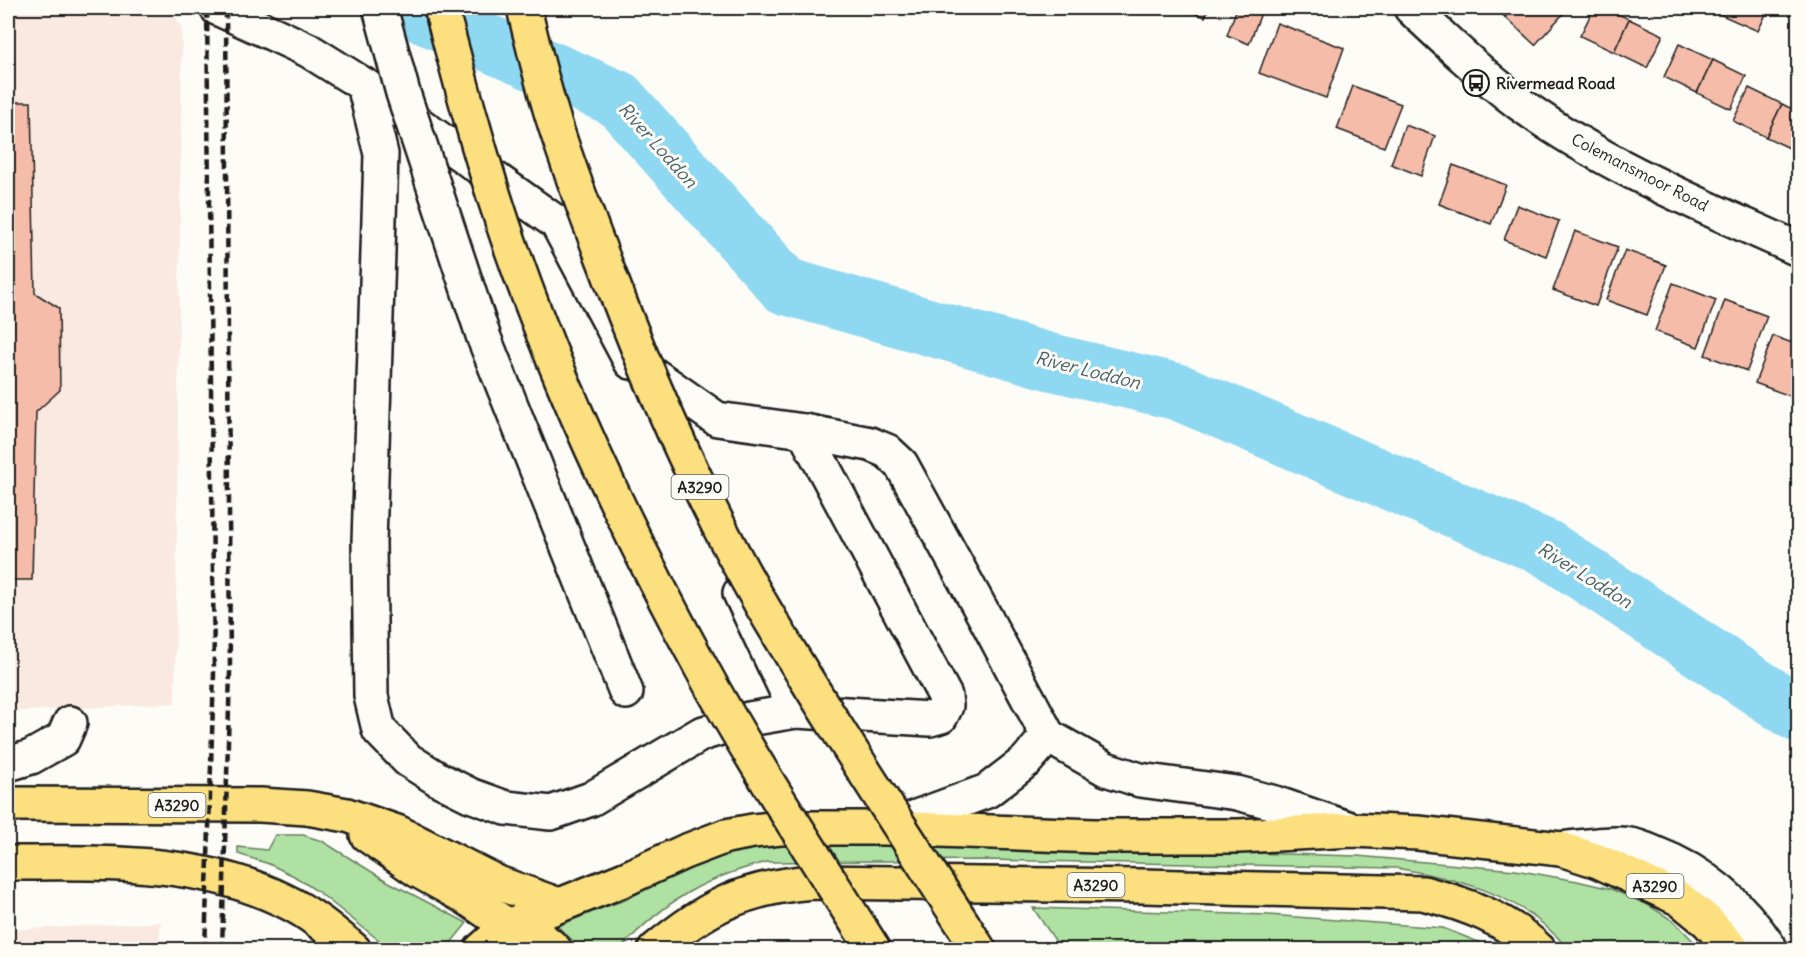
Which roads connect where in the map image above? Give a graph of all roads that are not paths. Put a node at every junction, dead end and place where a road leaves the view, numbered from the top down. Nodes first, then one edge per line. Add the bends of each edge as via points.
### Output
1 (217, 8) edge
2 (380, 8) edge
3 (441, 8) edge
4 (524, 8) edge
5 (1411, 8) edge
6 (364, 85) junction
7 (1798, 249) edge
8 (628, 357) junction
9 (804, 431) junction
10 (626, 692) dead end
11 (796, 711) junction
12 (70, 723) dead end
13 (1047, 736) junction
14 (8, 764) edge
15 (8, 804) edge
16 (347, 815) junction
17 (886, 828) junction
18 (1353, 830) junction
19 (1561, 849) junction
20 (8, 863) edge
21 (559, 905) junction
22 (511, 926) junction
23 (972, 938) edge
24 (867, 939) edge
25 (354, 950) edge
26 (481, 950) edge
27 (555, 950) edge
28 (655, 950) edge
29 (986, 950) edge
30 (1539, 950) edge
31 (1733, 950) edge
32 (1771, 950) edge

1 - 6 street via 308,50
2 - 10 street, bridge via 407,105 484,338
3 - 24 main road, bridge via 503,224 598,460 703,672
4 - 23 main road, A3290, bridge via 551,113 578,189 632,333 687,460 761,603
5 - 7 street, Colemansmoor Road via 1520,103 1566,134 1608,160
6 - 8 street via 557,224
6 - 11 street via 381,154 369,543 371,696 379,730 408,760 470,795 506,808 551,813 591,799 701,734 749,718
8 - 9 street via 717,419
8 - 11 street
9 - 11 street via 945,696 946,706 941,716 930,718
9 - 13 street via 870,444 887,451 901,464
12 - 14 street via 63,739 31,757
13 - 17 street via 1026,761 987,791
13 - 18 street via 1106,769 1140,780 1237,793
15 - 16 main road, A3290 via 287,805
16 - 21 main road via 397,832 498,883
16 - 22 main road via 379,844 417,870
17 - 18 main road, A3290 via 1119,836 1239,836
17 - 21 main road, A3290 via 780,828 726,836
18 - 19 main road, A3290
19 - 31 main road, A3290 via 1598,861 1680,899
19 - 32 street via 1622,844 1673,860 1698,873 1730,899
20 - 25 main road via 131,864 196,871 283,900 310,915
21 - 22 main road, A3290
22 - 26 main road
22 - 27 main road via 530,931
23 - 29 main road, A3290
28 - 30 main road, A3290 via 695,918 725,903 779,885 812,882 1423,893 1461,903 1499,920

